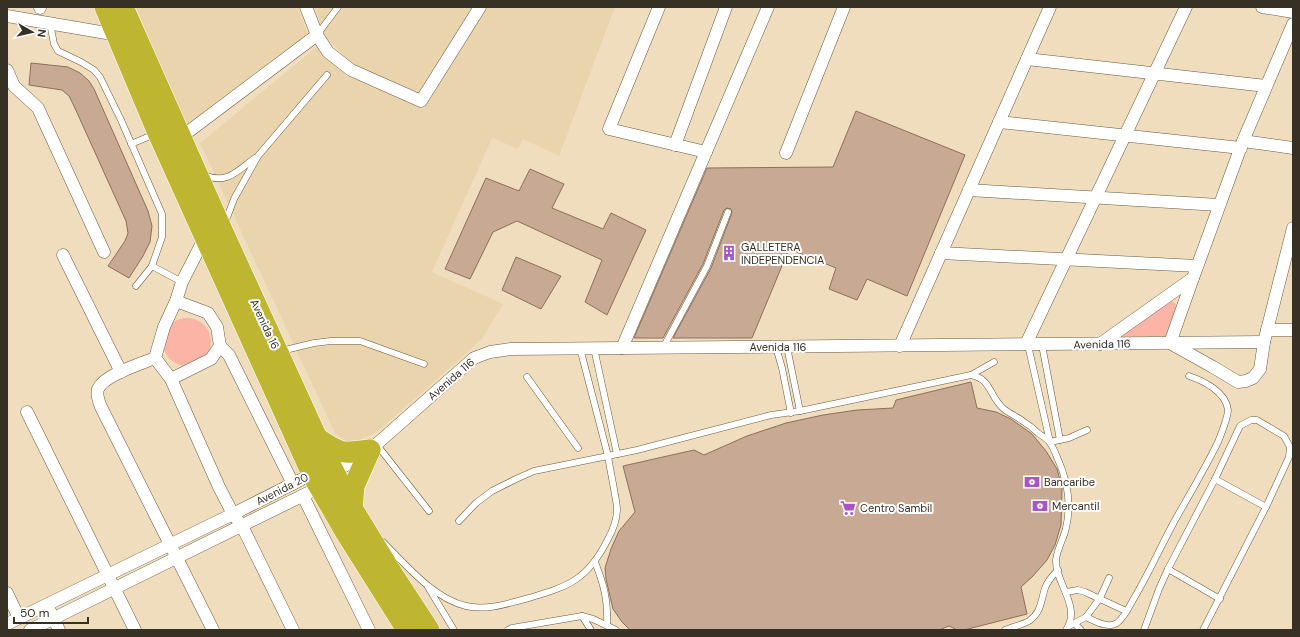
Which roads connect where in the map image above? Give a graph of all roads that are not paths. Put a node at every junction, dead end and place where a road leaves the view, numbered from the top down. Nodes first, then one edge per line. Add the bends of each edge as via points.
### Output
1 (105, 7) edge
2 (123, 7) edge
3 (306, 7) edge
4 (338, 7) edge
5 (480, 7) edge
6 (659, 7) edge
7 (726, 7) edge
8 (768, 7) edge
9 (1050, 7) edge
10 (1186, 7) edge
11 (1262, 7) edge
12 (842, 8) edge
13 (1293, 12) edge
14 (7, 16) edge
15 (50, 24) junction
16 (1293, 24) edge
17 (118, 35) junction
18 (317, 35) junction
19 (1027, 59) junction
20 (7, 70) edge
21 (1154, 73) junction
22 (327, 76) dead end
23 (1266, 86) junction
24 (999, 122) junction
25 (1125, 136) junction
26 (168, 140) junction
27 (131, 144) junction
28 (1242, 144) junction
29 (675, 145) junction
30 (1293, 148) edge
31 (706, 152) junction
32 (786, 153) dead end
33 (258, 156) junction
34 (196, 172) junction
35 (969, 190) junction
36 (1095, 198) junction
37 (1219, 206) junction
38 (728, 212) dead end
39 (1293, 228) edge
40 (213, 233) junction
41 (104, 252) dead end
42 (941, 253) junction
43 (63, 255) dead end
44 (1066, 260) junction
45 (152, 266) junction
46 (1195, 272) junction
47 (182, 282) junction
48 (136, 286) dead end
49 (176, 301) junction
50 (1267, 330) junction
51 (1293, 330) edge
52 (1264, 342) junction
53 (1170, 343) junction
54 (1100, 344) junction
55 (1027, 345) junction
56 (1042, 345) junction
57 (220, 346) junction
58 (900, 346) junction
59 (782, 347) junction
60 (580, 348) junction
61 (594, 348) junction
62 (622, 348) junction
63 (663, 348) junction
64 (278, 352) junction
65 (155, 358) junction
66 (994, 362) dead end
67 (424, 364) dead end
68 (121, 372) junction
69 (971, 375) junction
70 (1189, 376) dead end
71 (527, 377) dead end
72 (171, 379) junction
73 (800, 411) junction
74 (27, 412) dead end
75 (791, 413) junction
76 (1087, 430) dead end
77 (317, 438) junction
78 (1060, 440) junction
79 (1050, 442) junction
80 (373, 447) junction
81 (578, 448) dead end
82 (617, 454) junction
83 (608, 456) junction
84 (335, 472) junction
85 (1215, 479) junction
86 (293, 484) junction
87 (312, 486) junction
88 (1266, 507) junction
89 (352, 508) junction
90 (429, 511) dead end
91 (233, 514) junction
92 (459, 521) dead end
93 (242, 526) junction
94 (368, 534) junction
95 (170, 544) junction
96 (178, 557) junction
97 (595, 562) junction
98 (1168, 569) junction
99 (1058, 570) junction
100 (108, 574) junction
101 (1109, 578) dead end
102 (425, 583) junction
103 (114, 588) junction
104 (1066, 592) junction
105 (7, 593) edge
106 (1100, 598) junction
107 (1220, 599) junction
108 (47, 604) junction
109 (1126, 611) junction
110 (582, 616) junction
111 (1086, 616) junction
112 (19, 618) junction
113 (53, 618) junction
114 (7, 624) edge
115 (1075, 624) junction
116 (607, 625) junction
117 (1067, 628) edge
118 (30, 630) edge
119 (59, 630) edge
120 (135, 630) edge
121 (213, 630) edge
122 (293, 630) edge
123 (369, 630) edge
124 (408, 630) edge
125 (430, 630) edge
126 (454, 630) edge
127 (508, 630) edge
128 (589, 630) edge
129 (616, 630) edge
130 (1005, 630) edge
131 (1081, 630) edge
132 (1144, 630) edge
133 (1203, 630) edge

1 - 17 highway, Avenida 16
2 - 26 highway, Avenida 16
3 - 18 street
4 - 18 lane
5 - 18 street via 421,101 351,70 328,52
6 - 29 street via 609,129
7 - 29 street
8 - 31 street
9 - 19 street
10 - 21 street
11 - 13 street
12 - 32 street
14 - 15 street
15 - 17 street
15 - 27 lane via 58,51 94,70 100,77
16 - 23 street
17 - 26 highway, Avenida 16
18 - 26 street
19 - 21 street
19 - 24 street
20 - 41 street via 14,86 38,108
21 - 23 street
21 - 25 street
22 - 33 lane
23 - 28 street
24 - 25 street
24 - 35 street
25 - 28 street
25 - 36 street
26 - 27 lane
26 - 34 highway, Avenida 16
26 - 40 highway, Avenida 16
27 - 45 lane via 162,214 162,237
28 - 30 street
28 - 37 street
29 - 31 street
31 - 62 street
33 - 34 lane via 224,179 214,179
33 - 40 lane
34 - 40 highway, Avenida 16
35 - 36 street
35 - 42 street
36 - 37 street
36 - 44 street
37 - 46 street
38 - 63 lane via 706,266
39 - 50 street
40 - 47 street
40 - 64 highway, Avenida 16
40 - 87 highway, Avenida 16
42 - 44 street
42 - 58 street
43 - 68 street
44 - 46 street
44 - 55 street
45 - 47 lane
45 - 48 lane
46 - 53 street
46 - 54 street
47 - 49 street
49 - 57 street via 208,313 217,327
49 - 65 street via 164,327
50 - 51 street
50 - 52 street
52 - 53 street, Avenida 116
52 - 53 street via 1260,369 1253,378 1238,382
53 - 54 street, Avenida 116
54 - 56 street, Avenida 116
55 - 56 street, Avenida 116
55 - 58 street, Avenida 116
55 - 79 lane
56 - 78 lane
57 - 72 street via 211,359
57 - 86 street via 229,355
58 - 59 street, Avenida 116
59 - 63 street, Avenida 116
59 - 73 lane
59 - 75 lane via 782,368
60 - 61 street, Avenida 116
60 - 80 street, Avenida 116 via 511,349 490,352 474,358
60 - 83 lane
61 - 62 street, Avenida 116
61 - 82 lane
62 - 63 street, Avenida 116
64 - 67 lane via 314,342 360,341
64 - 77 highway, Avenida 16
65 - 68 street
65 - 72 street
66 - 69 lane
68 - 95 street via 103,382 97,390 100,407
69 - 73 lane
69 - 79 lane via 984,381 1003,408
70 - 109 lane via 1200,379 1218,392 1225,399 1228,411 1218,440
71 - 81 lane
72 - 91 street
73 - 75 lane
74 - 100 street
75 - 82 lane via 771,415
76 - 78 lane
77 - 80 highway via 341,452 348,453
77 - 84 highway, Avenida 16
78 - 79 lane
79 - 99 lane via 1062,467 1069,502 1066,528 1056,560
80 - 84 street, Avenida 116
80 - 89 highway via 354,486
80 - 90 lane
82 - 83 lane
83 - 92 lane via 534,471 492,491
83 - 97 lane via 617,510 610,536
84 - 87 street, Avenida 20
84 - 89 highway, Avenida 16
85 - 88 lane
85 - 88 lane via 1240,426 1250,420 1257,420 1272,428 1284,436 1290,447 1289,457
85 - 98 lane
86 - 87 street, Avenida 20
86 - 91 street, Avenida 20
87 - 93 street, Avenida 20
87 - 123 street
87 - 124 highway, Avenida 16 via 346,533
88 - 107 lane
89 - 94 highway, Avenida 16
91 - 93 street
91 - 95 street, Avenida 20
93 - 96 street, Avenida 20
93 - 122 street
94 - 102 lane via 382,541
94 - 125 highway, Avenida 16
95 - 96 street
95 - 100 street, Avenida 20
96 - 103 street, Avenida 20
96 - 121 street
97 - 102 lane via 575,581 542,594 481,608 450,600
97 - 116 lane via 608,605
98 - 107 lane
98 - 132 lane
99 - 104 lane
99 - 130 lane via 1049,580 1040,608 1035,615 1028,622
100 - 103 street
100 - 108 street, Avenida 20
101 - 106 lane
102 - 126 lane
103 - 113 street, Avenida 20
103 - 120 street
104 - 106 lane via 1078,590
104 - 117 lane via 1071,616
105 - 112 street
106 - 109 lane
106 - 111 lane
107 - 133 lane
108 - 112 street, Avenida 20
108 - 113 street
109 - 111 lane via 1117,623 1109,625 1100,624
110 - 116 lane
110 - 127 lane
110 - 128 lane
111 - 115 lane
112 - 114 street, Avenida 20
113 - 118 street, Avenida 20
113 - 119 street
115 - 117 lane
115 - 131 lane
116 - 129 lane

